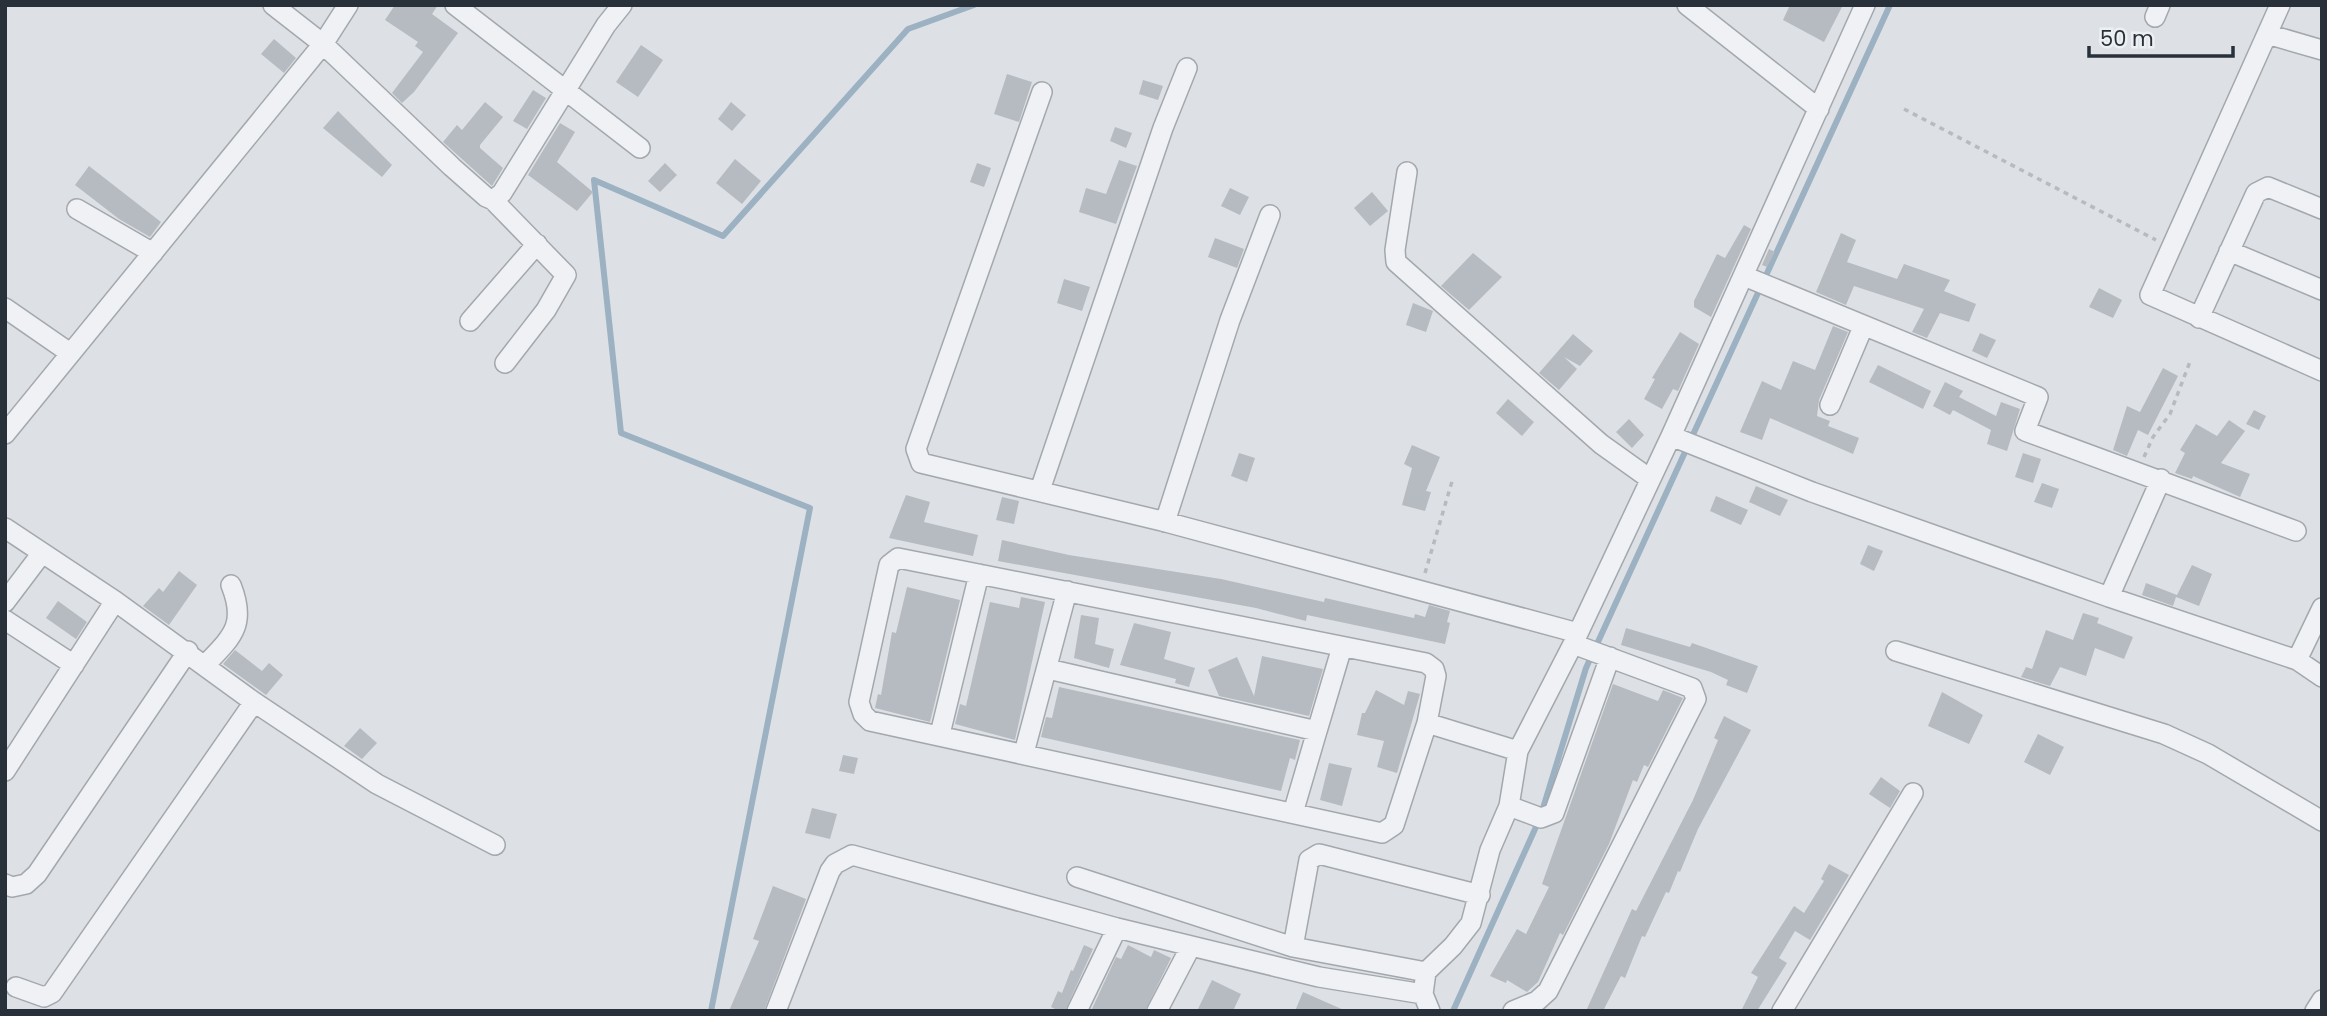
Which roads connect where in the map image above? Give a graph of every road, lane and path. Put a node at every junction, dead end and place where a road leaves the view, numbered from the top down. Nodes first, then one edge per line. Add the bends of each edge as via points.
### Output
1 (273, 5) edge
2 (348, 5) edge
3 (455, 5) edge
4 (622, 5) edge
5 (1687, 5) edge
6 (2280, 5) edge
7 (1861, 7) edge
8 (2267, 34) junction
9 (323, 44) junction
10 (2322, 50) edge
11 (1187, 68) dead end
12 (564, 92) junction
13 (1042, 92) dead end
14 (1819, 109) junction
15 (1904, 109) dead end
16 (640, 148) dead end
17 (1407, 172) dead end
18 (493, 200) junction
19 (77, 209) dead end
20 (2322, 209) edge
21 (1270, 215) dead end
22 (537, 244) junction
23 (2170, 249) junction
24 (2229, 251) junction
25 (153, 253) junction
26 (1751, 279) junction
27 (2322, 290) edge
28 (5, 308) edge
29 (2199, 318) junction
30 (470, 321) dead end
31 (1863, 327) junction
32 (70, 353) junction
33 (2191, 359) dead end
34 (505, 363) dead end
35 (2322, 371) edge
36 (1830, 405) dead end
37 (5, 435) edge
38 (1677, 439) junction
39 (2137, 471) junction
40 (1453, 478) dead end
41 (1650, 479) junction
42 (2161, 479) junction
43 (1040, 490) junction
44 (1165, 522) junction
45 (5, 528) edge
46 (2296, 531) dead end
47 (42, 553) junction
48 (979, 574) junction
49 (231, 585) dead end
50 (1067, 591) junction
51 (1420, 591) junction
52 (2109, 597) junction
53 (115, 601) junction
54 (5, 603) edge
55 (2322, 608) edge
56 (5, 620) edge
57 (1342, 647) junction
58 (1589, 648) junction
59 (188, 651) junction
60 (1896, 651) dead end
61 (2297, 660) junction
62 (74, 665) junction
63 (205, 665) junction
64 (1048, 669) junction
65 (2322, 677) edge
66 (254, 702) junction
67 (1427, 723) junction
68 (1317, 731) junction
69 (940, 734) junction
70 (1518, 751) junction
71 (1024, 753) junction
72 (5, 771) edge
73 (1913, 793) dead end
74 (1516, 808) junction
75 (1293, 813) junction
76 (2322, 821) edge
77 (495, 845) dead end
78 (1077, 877) dead end
79 (5, 884) edge
80 (1480, 895) junction
81 (1116, 928) junction
82 (1192, 946) junction
83 (1293, 947) junction
84 (1426, 972) junction
85 (16, 987) dead end
86 (2322, 1000) edge
87 (1427, 1003) edge
88 (776, 1011) edge
89 (1077, 1011) edge
90 (1157, 1011) edge
91 (1513, 1011) edge
92 (1782, 1011) edge
93 (2315, 1011) edge

1 - 9 street
2 - 9 street
3 - 12 street
4 - 12 street
5 - 14 street
6 - 8 street
7 - 14 street
8 - 10 street
8 - 23 street
9 - 18 street
9 - 25 street
11 - 43 street
12 - 16 street
12 - 18 street via 502,193
13 - 43 street via 915,455 921,463
14 - 26 street
15 - 23 path
17 - 41 street via 1396,262 1601,444
18 - 22 street
19 - 25 street
20 - 24 street via 2268,187 2256,193
21 - 44 street via 1230,320
22 - 30 street
22 - 34 street via 564,272 565,280
23 - 29 street via 2150,295
24 - 27 street
24 - 29 street
25 - 32 street
26 - 31 street
26 - 38 street
28 - 32 street
29 - 35 street
31 - 36 street
31 - 39 street via 2038,397 2025,431
32 - 37 street
33 - 39 path via 2170,414
38 - 41 street
38 - 52 street
39 - 42 street
40 - 51 path
41 - 58 street
42 - 46 street
42 - 52 street
43 - 44 street
44 - 51 street
45 - 47 street
47 - 53 street
47 - 54 street
48 - 50 street
48 - 69 street
48 - 69 street via 898,558 889,565 859,702 870,721
49 - 63 street via 239,606 237,622 232,636
50 - 57 street
50 - 64 street
51 - 58 street
52 - 61 street
53 - 59 street
53 - 62 street
55 - 61 street
56 - 62 street
57 - 67 street via 1426,663 1434,669 1436,684
57 - 68 street
58 - 70 street
58 - 74 street via 1556,811 1541,818
58 - 91 street via 1692,688 1696,699 1548,991
59 - 63 street
59 - 79 street via 37,874 26,884
60 - 76 street via 2164,734 2208,754
61 - 65 street
62 - 72 street
63 - 66 street
64 - 68 street
64 - 71 street
66 - 77 street via 377,784
66 - 85 street via 52,993 44,997
67 - 70 street
67 - 75 street via 1391,829 1382,832
68 - 75 street
69 - 71 street
70 - 74 street
71 - 75 street
73 - 92 street
74 - 80 street via 1490,850
78 - 83 street
80 - 83 street via 1319,854 1309,860
80 - 84 street via 1471,923
81 - 82 street
81 - 88 street via 852,855 830,871
81 - 89 street
82 - 87 street
82 - 90 street
83 - 84 street
84 - 87 street
86 - 93 street

